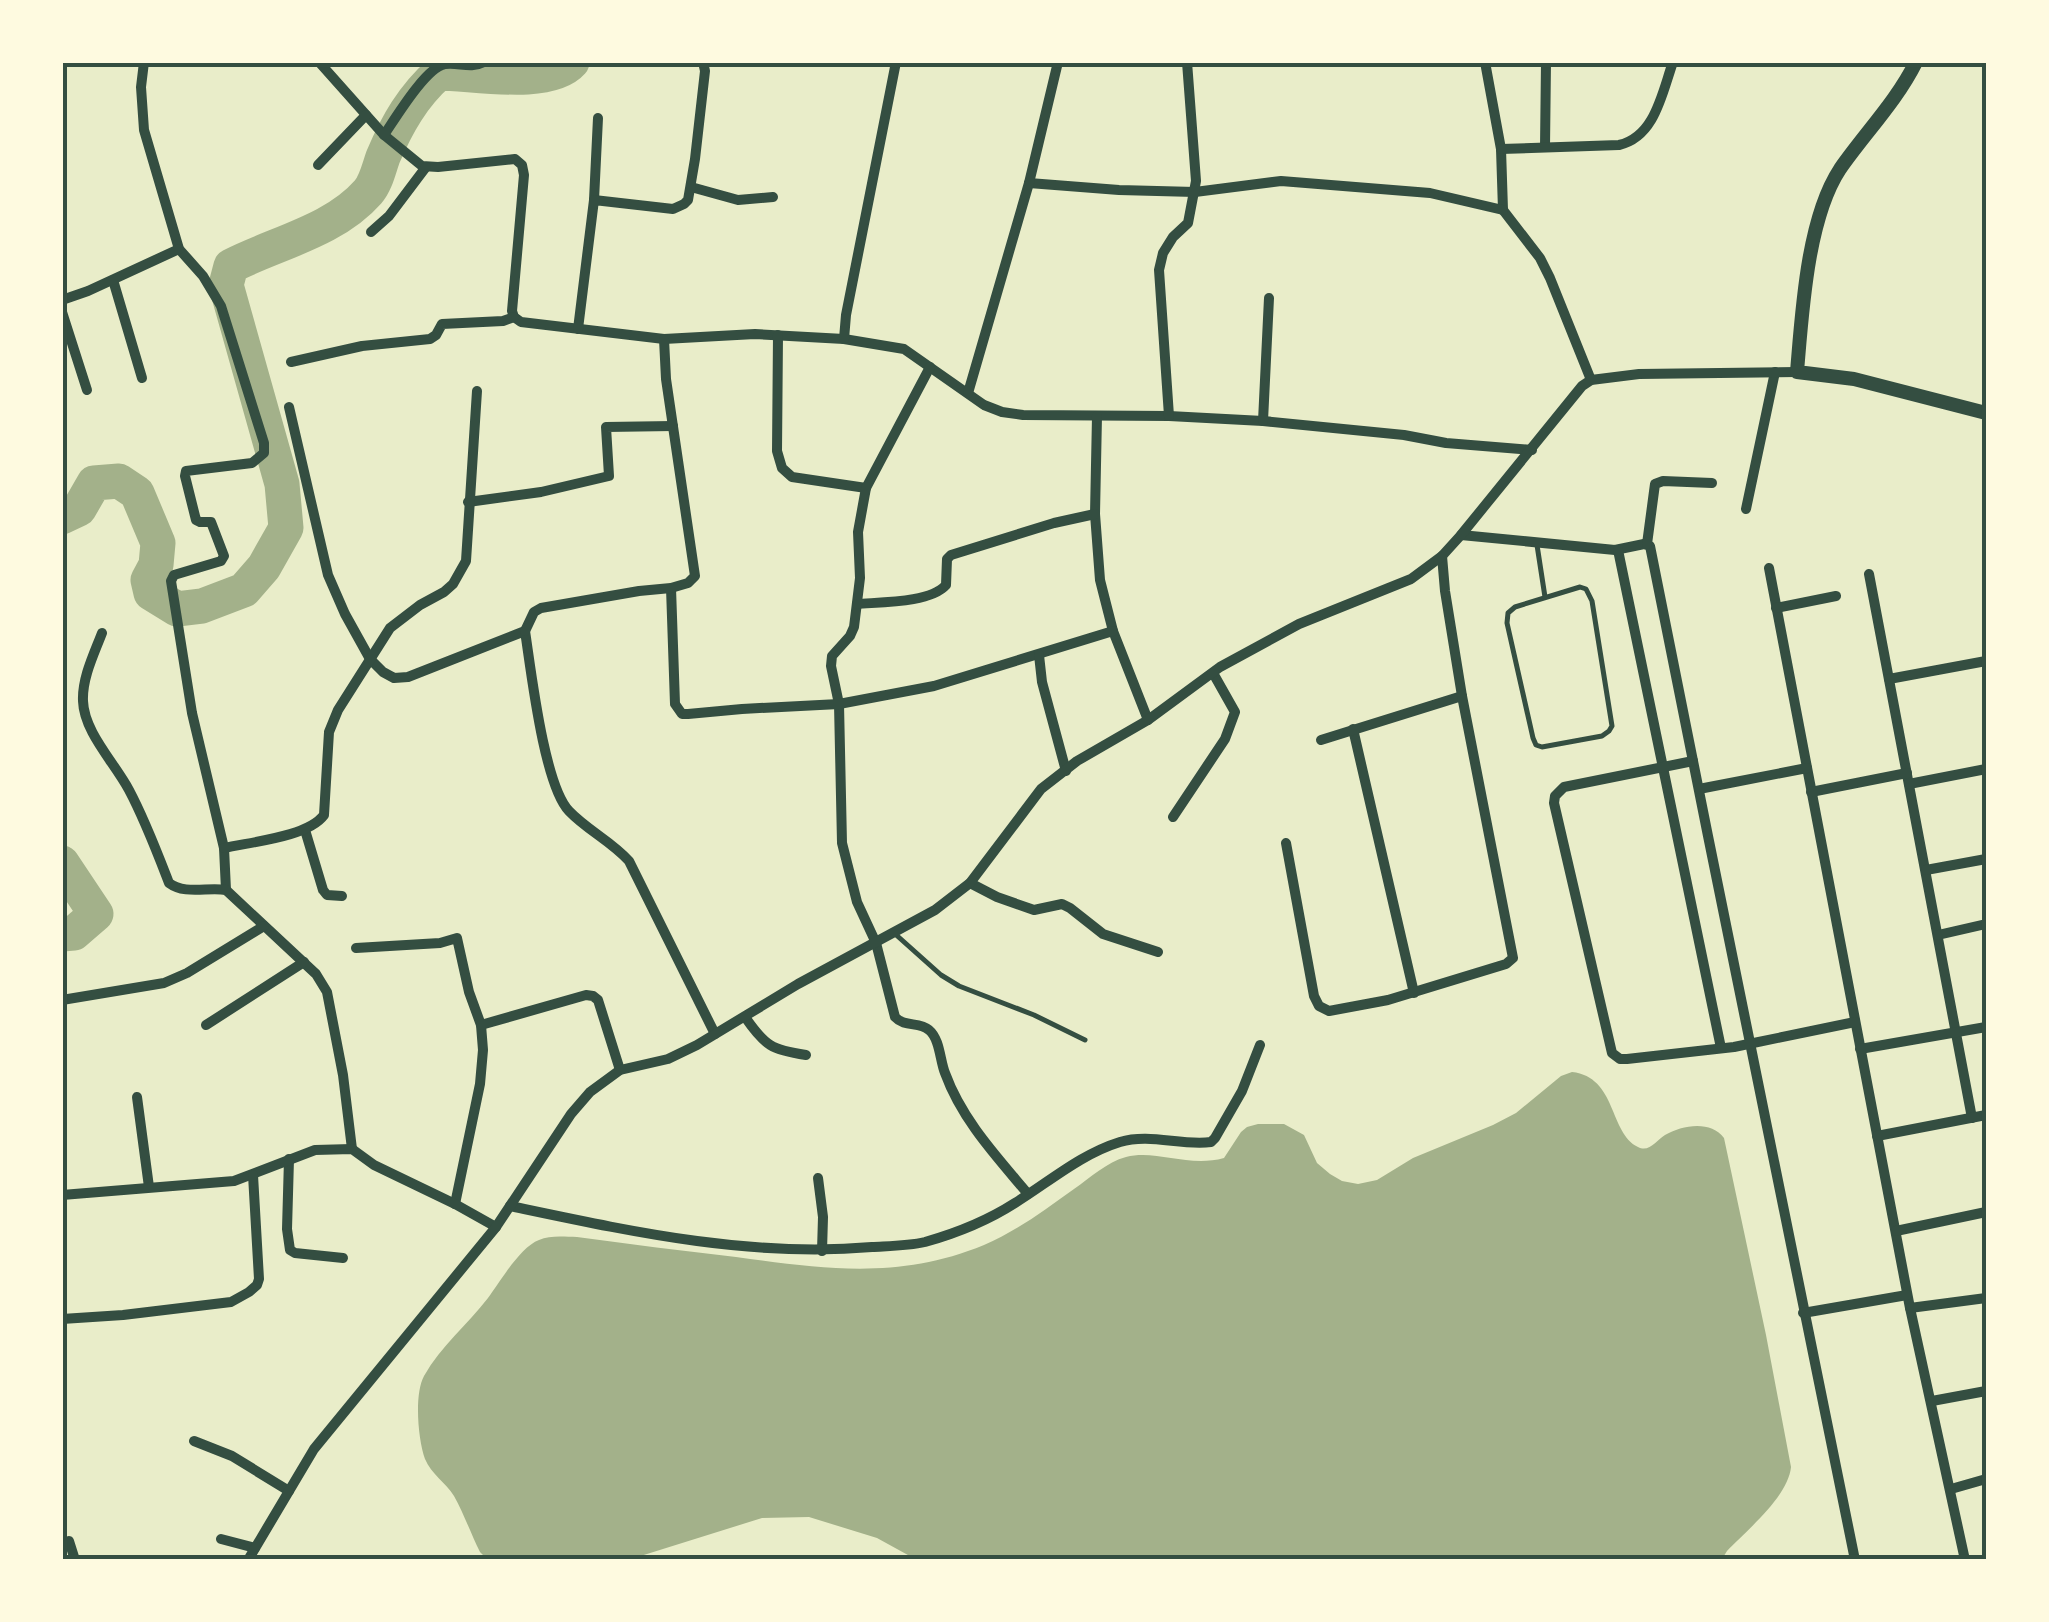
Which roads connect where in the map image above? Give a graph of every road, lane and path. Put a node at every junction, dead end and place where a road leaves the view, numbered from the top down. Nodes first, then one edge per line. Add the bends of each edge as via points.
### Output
1 (144, 62) edge
2 (319, 62) edge
3 (484, 62) edge
4 (704, 62) edge
5 (896, 62) edge
6 (1058, 62) edge
7 (1188, 62) edge
8 (1485, 62) edge
9 (1546, 62) edge
10 (1674, 62) edge
11 (1916, 62) edge
12 (366, 116) junction
13 (598, 118) dead end
14 (385, 136) junction
15 (1545, 147) junction
16 (1501, 148) junction
17 (318, 165) dead end
18 (424, 166) junction
19 (1028, 183) junction
20 (691, 187) junction
21 (1195, 192) junction
22 (774, 197) dead end
23 (594, 200) junction
24 (1503, 210) junction
25 (371, 232) dead end
26 (179, 249) junction
27 (113, 280) junction
28 (1269, 298) dead end
29 (62, 300) edge
30 (62, 312) edge
31 (514, 317) junction
32 (578, 328) junction
33 (778, 335) junction
34 (844, 338) junction
35 (664, 339) junction
36 (291, 362) dead end
37 (930, 367) junction
38 (1775, 372) junction
39 (1797, 372) junction
40 (142, 378) dead end
41 (1590, 380) junction
42 (87, 390) dead end
43 (477, 391) dead end
44 (968, 393) junction
45 (289, 407) dead end
46 (1986, 413) edge
47 (1097, 416) junction
48 (1169, 416) junction
49 (1262, 421) junction
50 (673, 426) junction
51 (1532, 450) junction
52 (1712, 483) dead end
53 (866, 488) junction
54 (468, 502) junction
55 (1746, 509) dead end
56 (1096, 514) junction
57 (1461, 535) junction
58 (1536, 542) junction
59 (1647, 544) junction
60 (1618, 550) junction
61 (1442, 556) junction
62 (1768, 568) dead end
63 (1870, 574) dead end
64 (671, 588) junction
65 (1836, 596) dead end
66 (1546, 598) junction
67 (857, 604) junction
68 (1776, 608) junction
69 (524, 631) junction
70 (1112, 631) junction
71 (102, 634) dead end
72 (1039, 655) junction
73 (370, 659) junction
74 (1986, 661) edge
75 (1213, 672) junction
76 (1890, 679) junction
77 (1462, 696) junction
78 (839, 704) junction
79 (1148, 720) junction
80 (1353, 729) junction
81 (1321, 740) dead end
82 (1693, 761) junction
83 (1662, 766) junction
84 (1807, 768) junction
85 (1986, 769) edge
86 (1066, 771) junction
87 (1908, 778) junction
88 (1699, 789) junction
89 (1811, 792) junction
90 (1173, 816) dead end
91 (305, 830) junction
92 (1286, 843) dead end
93 (224, 848) junction
94 (1986, 859) edge
95 (1926, 870) junction
96 (970, 883) junction
97 (226, 890) junction
98 (342, 896) dead end
99 (1986, 924) edge
100 (264, 926) junction
101 (894, 933) junction
102 (1938, 935) junction
103 (876, 944) junction
104 (356, 948) dead end
105 (1158, 952) dead end
106 (304, 962) junction
107 (1414, 993) junction
108 (62, 1000) edge
109 (745, 1017) junction
110 (1855, 1022) junction
111 (480, 1025) junction
112 (206, 1026) dead end
113 (1986, 1027) edge
114 (1956, 1032) junction
115 (715, 1034) junction
116 (1085, 1040) dead end
117 (1260, 1044) dead end
118 (1751, 1044) junction
119 (1721, 1048) junction
120 (1860, 1049) junction
121 (806, 1054) dead end
122 (620, 1070) junction
123 (137, 1097) dead end
124 (1986, 1115) edge
125 (1972, 1118) junction
126 (1877, 1136) junction
127 (352, 1148) junction
128 (289, 1159) junction
129 (253, 1175) junction
130 (818, 1178) dead end
131 (150, 1187) junction
132 (1028, 1194) junction
133 (62, 1195) edge
134 (455, 1204) junction
135 (510, 1206) junction
136 (1986, 1212) edge
137 (496, 1227) junction
138 (1896, 1232) junction
139 (822, 1251) junction
140 (343, 1258) dead end
141 (1986, 1298) edge
142 (1909, 1302) junction
143 (1803, 1313) junction
144 (62, 1318) edge
145 (1986, 1391) edge
146 (1932, 1401) junction
147 (194, 1441) dead end
148 (1986, 1479) edge
149 (1951, 1489) junction
150 (289, 1491) junction
151 (222, 1539) dead end
152 (69, 1542) dead end
153 (255, 1548) junction
154 (74, 1560) edge
155 (248, 1560) edge
156 (1855, 1560) edge
157 (1965, 1560) edge

1 - 26 street via 144,130
2 - 12 street
3 - 14 street via 439,66
4 - 20 street
5 - 34 street
6 - 19 street
7 - 21 street
8 - 16 street
9 - 15 street
10 - 15 street via 1639,137 1619,145
11 - 39 street via 1824,202 1809,263
12 - 14 street
12 - 17 street
13 - 23 street
14 - 18 street
15 - 16 street
16 - 24 street
18 - 25 street
18 - 31 street via 515,159 522,164
19 - 21 street
19 - 44 street
20 - 22 street via 738,200
20 - 23 street via 684,204 673,209
21 - 24 street via 1281,180 1430,193
21 - 48 street via 1188,222 1163,254 1160,270
23 - 32 street
24 - 41 street via 1540,258
26 - 27 street
26 - 93 street via 221,306 264,448 252,463 186,471 196,520 211,522 224,556 171,581
27 - 29 street
27 - 40 street
28 - 49 street
30 - 42 street
31 - 32 street
31 - 36 street via 442,324 430,338
32 - 35 street
33 - 34 street
33 - 35 street
33 - 53 street via 782,468 792,476
34 - 37 street via 904,349
35 - 50 street
37 - 44 street
37 - 53 street
38 - 39 street
38 - 41 street
38 - 55 street
39 - 46 street via 1854,379
41 - 51 street
43 - 54 street
44 - 47 street via 1002,412
45 - 73 street via 328,575
47 - 48 street
47 - 56 street
48 - 49 street
49 - 51 street
50 - 54 street via 606,427 609,476
50 - 64 street via 696,571 688,583
51 - 57 street
52 - 59 street via 1655,484
53 - 67 street
54 - 73 street via 461,573 390,628
56 - 67 street via 951,554 946,585 938,593
56 - 70 street
57 - 58 street
57 - 61 street
58 - 60 street
58 - 66 lane
59 - 60 street
59 - 82 street
60 - 83 street
61 - 75 street via 1411,579 1300,624
61 - 77 street
62 - 68 street
63 - 76 street
64 - 69 street via 541,608
64 - 78 street via 675,700 682,714
65 - 68 street
66 - 66 lane via 1580,587 1590,594 1612,722 1602,736 1547,747 1533,738 1507,623 1511,610
67 - 78 street via 850,636 832,656
68 - 84 street
69 - 73 street via 408,678 394,678
69 - 115 street via 559,796 629,861
70 - 72 street
70 - 79 street
71 - 97 street via 83,693 86,719 128,787 169,883
72 - 78 street via 934,686
72 - 86 street
73 - 91 street via 331,724 324,814
74 - 76 street
75 - 79 street
75 - 90 street via 1236,712
76 - 87 street
77 - 80 street
77 - 107 street via 1514,954 1506,964
78 - 103 street via 842,843
79 - 86 street
80 - 81 street
80 - 107 street
82 - 83 street
82 - 88 street
83 - 119 street
83 - 119 street via 1564,787 1554,803 1612,1052 1627,1059
84 - 88 street
84 - 89 street
85 - 87 street
86 - 96 street via 1041,789
87 - 89 street
87 - 95 street
88 - 118 street
89 - 110 street
91 - 93 street
91 - 98 street via 323,890
92 - 107 street via 1320,1006 1330,1011
93 - 97 street
94 - 95 street
95 - 102 street
96 - 101 street
96 - 105 street via 1034,910 1062,904 1103,934
97 - 100 street
99 - 102 street
100 - 106 street
100 - 108 street via 164,983
101 - 103 street
101 - 116 lane via 960,986
102 - 114 street
103 - 109 street
103 - 132 street via 898,1022 932,1032 962,1108
104 - 111 street via 457,938
106 - 112 street
106 - 127 street via 327,992
109 - 115 street
109 - 121 street via 765,1043
110 - 118 street
110 - 120 street
111 - 122 street via 594,996
111 - 134 street via 480,1084
113 - 114 street
114 - 120 street
114 - 125 street
115 - 122 street via 683,1053
117 - 132 street via 1211,1142 1124,1141
118 - 119 street
118 - 143 street
120 - 126 street
122 - 135 street via 571,1114
123 - 131 street
124 - 125 street
125 - 126 street
126 - 138 street
127 - 128 street
127 - 134 street
128 - 129 street
128 - 140 street via 290,1250
129 - 131 street
129 - 144 street via 259,1279 241,1298
130 - 139 street
131 - 133 street
132 - 139 street via 970,1228 920,1243
134 - 137 street
135 - 137 street
135 - 139 street via 697,1241
136 - 138 street
137 - 150 street via 329,1429
138 - 142 street
141 - 142 street
142 - 143 street
142 - 146 street
143 - 156 street
145 - 146 street
146 - 149 street
147 - 150 street
148 - 149 street
149 - 157 street
150 - 153 street
151 - 153 street
152 - 154 street
153 - 155 street

